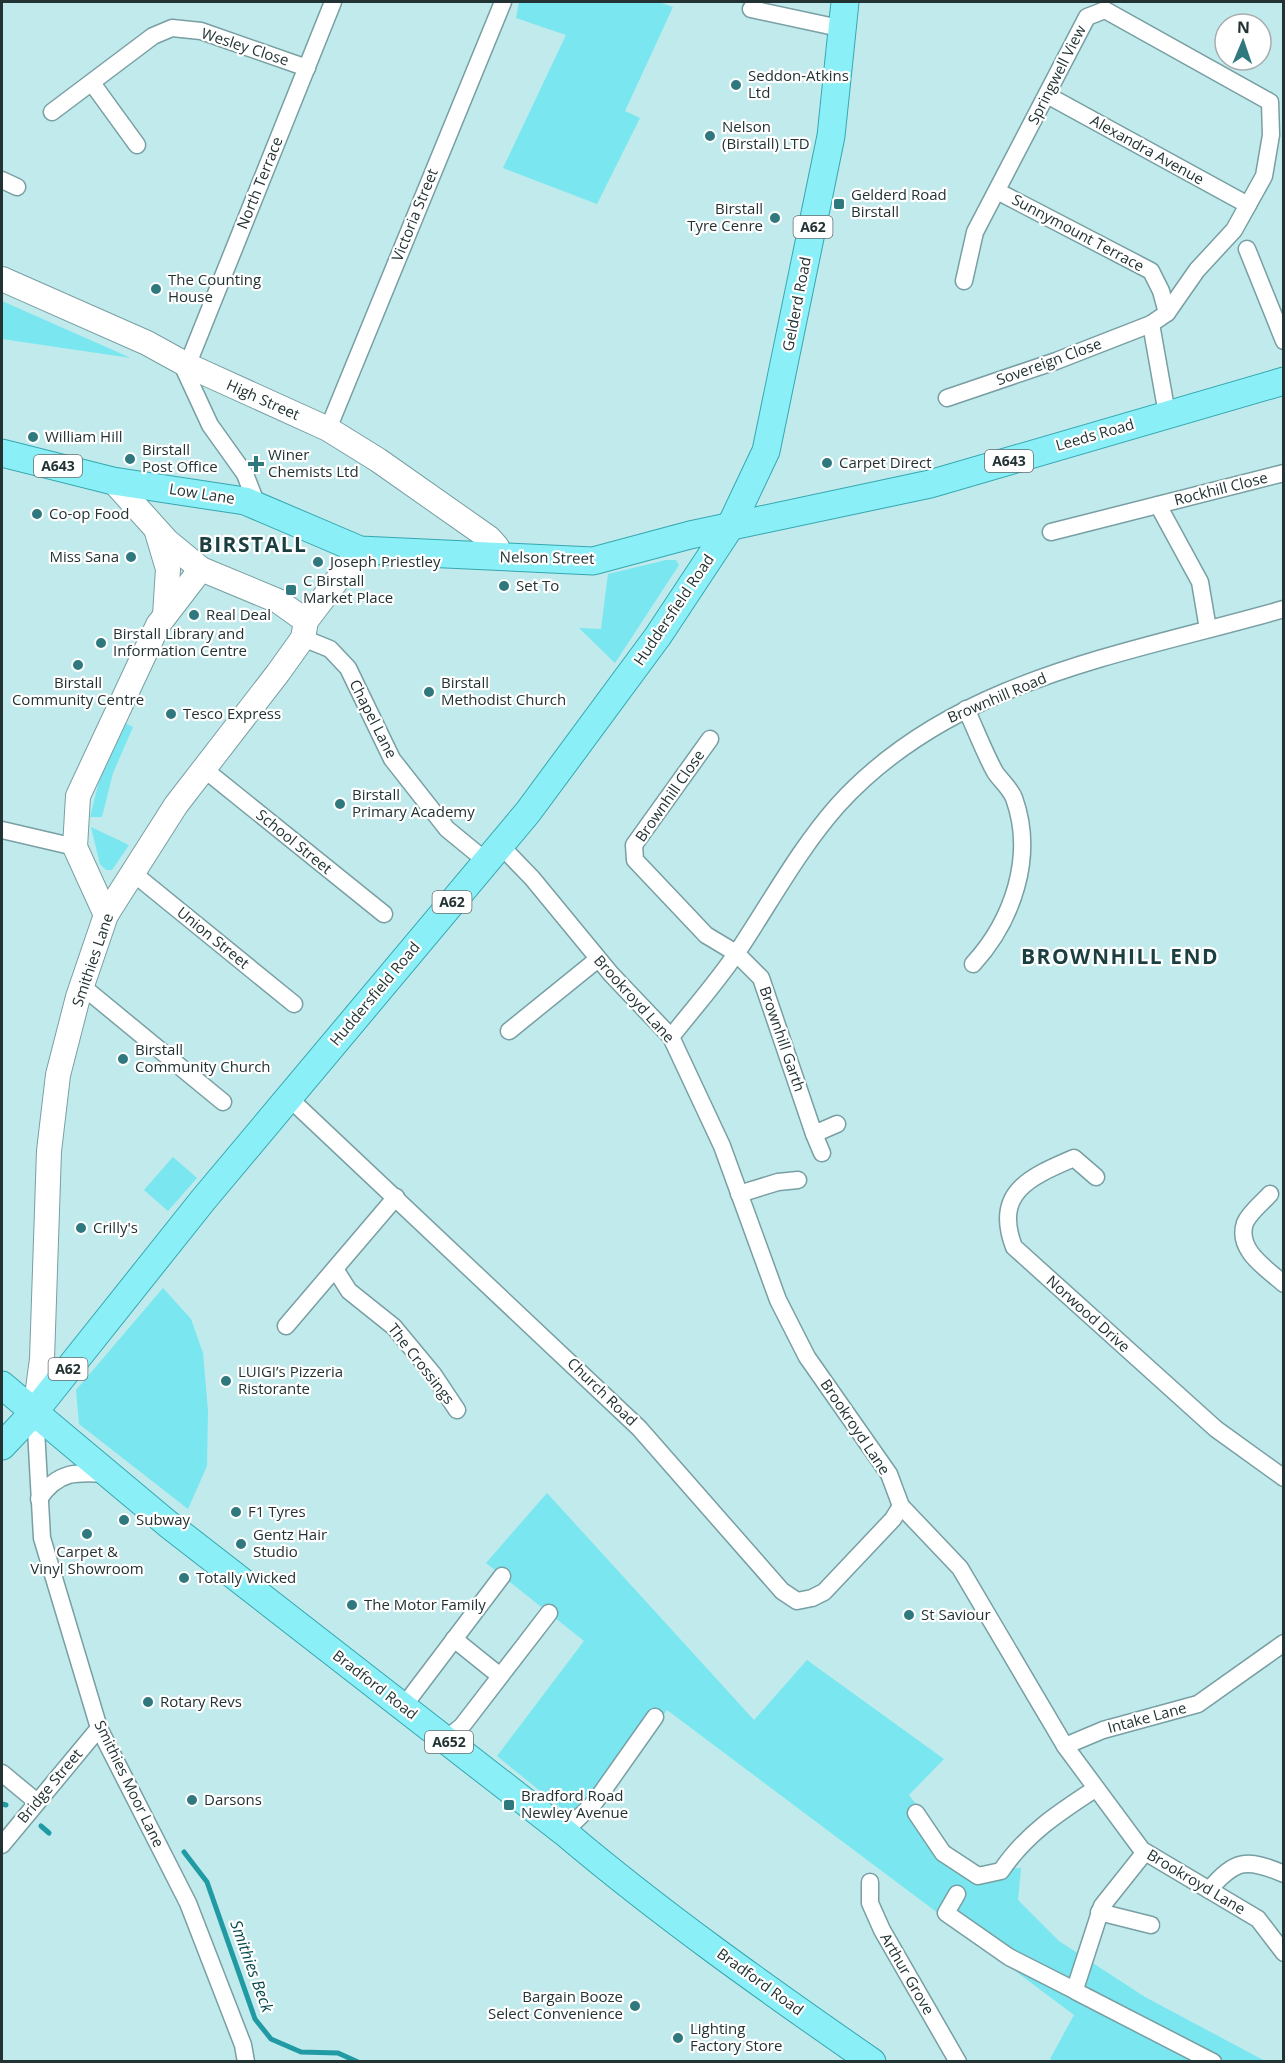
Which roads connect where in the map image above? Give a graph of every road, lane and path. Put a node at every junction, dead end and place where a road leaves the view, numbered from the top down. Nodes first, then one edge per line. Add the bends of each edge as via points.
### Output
1 (333, 2) edge
2 (503, 2) edge
3 (845, 2) edge
4 (751, 9) dead end
5 (844, 29) junction
6 (307, 68) junction
7 (92, 83) junction
8 (1047, 95) junction
9 (52, 112) dead end
10 (137, 145) dead end
11 (2, 180) edge
12 (17, 187) dead end
13 (997, 190) junction
14 (1248, 205) junction
15 (1248, 249) dead end
16 (2, 279) edge
17 (964, 281) dead end
18 (1167, 313) junction
19 (1150, 324) junction
20 (1284, 341) edge
21 (187, 365) junction
22 (1284, 381) edge
23 (948, 398) dead end
24 (1167, 414) junction
25 (328, 429) junction
26 (2, 453) edge
27 (1284, 473) edge
28 (113, 481) junction
29 (1158, 505) junction
30 (257, 506) junction
31 (730, 527) junction
32 (156, 529) junction
33 (1050, 532) dead end
34 (360, 550) junction
35 (498, 557) junction
36 (201, 569) junction
37 (1284, 609) edge
38 (165, 615) junction
39 (1208, 628) junction
40 (305, 630) junction
41 (966, 709) junction
42 (710, 739) dead end
43 (204, 769) junction
44 (2, 830) edge
45 (75, 847) junction
46 (493, 853) junction
47 (133, 873) junction
48 (384, 914) dead end
49 (106, 915) junction
50 (736, 953) junction
51 (598, 959) junction
52 (973, 964) dead end
53 (82, 986) junction
54 (294, 1004) dead end
55 (509, 1031) dead end
56 (671, 1037) junction
57 (288, 1098) junction
58 (223, 1102) dead end
59 (837, 1124) dead end
60 (814, 1134) junction
61 (822, 1153) dead end
62 (1096, 1177) dead end
63 (798, 1180) dead end
64 (739, 1194) junction
65 (1270, 1194) dead end
66 (396, 1197) junction
67 (335, 1269) junction
68 (1284, 1284) edge
69 (286, 1326) dead end
70 (2, 1385) edge
71 (457, 1410) dead end
72 (35, 1411) junction
73 (2, 1446) edge
74 (109, 1474) junction
75 (1284, 1478) edge
76 (39, 1499) junction
77 (901, 1506) junction
78 (502, 1576) dead end
79 (549, 1613) dead end
80 (454, 1640) junction
81 (1284, 1643) edge
82 (500, 1676) junction
83 (404, 1707) junction
84 (655, 1717) dead end
85 (99, 1728) junction
86 (446, 1739) junction
87 (1065, 1746) junction
88 (2, 1773) edge
89 (1095, 1789) junction
90 (37, 1802) junction
91 (916, 1813) dead end
92 (564, 1832) junction
93 (2, 1845) edge
94 (1145, 1852) junction
95 (1284, 1874) edge
96 (870, 1882) dead end
97 (1209, 1890) junction
98 (957, 1894) dead end
99 (1099, 1912) junction
100 (1151, 1925) dead end
101 (1284, 1953) edge
102 (1076, 1991) junction
103 (246, 2061) edge
104 (872, 2061) edge
105 (958, 2061) edge
106 (1213, 2061) edge

1 - 6 street, North Terrace
2 - 25 street, Victoria Street
3 - 5 main road, Gelderd Road / A62
4 - 5 street
5 - 31 main road, Gelderd Road / A62 via 831,136 766,451
6 - 7 street, Wesley Close via 201,31 172,28 153,36
6 - 21 street, North Terrace
7 - 9 street, Wesley Close
7 - 10 street
8 - 13 street, Springwell View
8 - 14 street, Alexandra Avenue
8 - 14 street, Springwell View via 1087,17 1104,10 1270,102 1271,135 1264,176
11 - 12 street
13 - 17 street, Springwell View via 975,232
13 - 18 street, Sunnymount Terrace via 1151,272
14 - 18 street, Springwell View via 1234,230 1197,270
15 - 20 street
16 - 21 street, High Street via 147,343
18 - 19 street, Springwell View
19 - 23 street, Sovereign Close
19 - 24 street
21 - 25 street, High Street
21 - 30 street via 185,376 210,425 245,474
22 - 24 main road, Leeds Road / A643
24 - 31 main road, Leeds Road / A643 via 930,484
25 - 35 street, High Street via 489,538 497,547
26 - 28 main road, Low Lane / A643
27 - 29 street, Rockhill Close
28 - 30 main road, Low Lane / A643
28 - 32 street, Chapel Lane
29 - 33 street, Rockhill Close
29 - 39 street, Rockhill Close via 1200,582
30 - 34 main road, Low Lane / A643
31 - 35 main road, Nelson Street / A643 via 593,561
31 - 46 main road, Huddersfield Road / A62 via 658,636 528,812
32 - 36 street, Chapel Lane
32 - 38 street via 168,569
34 - 35 main road, Nelson Street / A643
34 - 40 street, Smithies Lane
36 - 38 street
36 - 40 street, Chapel Lane via 278,601
37 - 39 street, Brownhill Road
38 - 45 street via 78,796
39 - 41 street, Brownhill Road via 1033,680
40 - 43 street, Smithies Lane
40 - 46 street, Chapel Lane via 348,668 392,759 447,829
41 - 50 street, Brownhill Road via 878,767 838,806
41 - 52 street via 996,773 1013,796 1023,830 1014,898 992,944
42 - 50 street, Brownhill Close via 634,845 635,860 706,935
43 - 47 street, Smithies Lane
43 - 48 street, School Street
44 - 45 street
45 - 49 street
46 - 51 street, Brookroyd Lane via 532,878
46 - 57 main road, Huddersfield Road / A62
47 - 49 street, Smithies Lane
47 - 54 street, Union Street
49 - 53 street, Smithies Lane
50 - 56 street, Brownhill Road
50 - 60 street, Brownhill Garth via 761,978
51 - 55 street
51 - 56 street, Brookroyd Lane
53 - 58 street
53 - 72 street, Smithies Lane via 58,1076 49,1151 42,1359
56 - 64 street, Brookroyd Lane via 718,1136
57 - 66 street, Church Road
57 - 72 main road, Huddersfield Road / A62
59 - 60 street
60 - 61 street, Brownhill Garth
62 - 75 street, Norwood Drive via 1074,1158 1032,1177 1019,1188 1007,1209 1007,1228 1014,1247 1216,1429
63 - 64 street
64 - 77 street, Brookroyd Lane via 778,1300 807,1357 889,1474
65 - 68 street via 1245,1222 1244,1236 1247,1250
66 - 67 street
66 - 77 street, Church Road via 639,1428 782,1590 797,1600 824,1592
67 - 69 street
67 - 71 street, The Crossings via 349,1291 394,1327
70 - 72 main road, Bradford Road / A652
72 - 73 main road, Huddersfield Road / A62
72 - 74 main road, Bradford Road / A652
72 - 76 street, Smithies Moor Lane
74 - 76 street via 74,1472 47,1486
74 - 83 main road, Bradford Road / A652
76 - 85 street, Smithies Moor Lane via 42,1538
77 - 87 street, Brookroyd Lane via 960,1568
78 - 80 street
79 - 82 street
80 - 82 street
80 - 83 street
81 - 87 street, Intake Lane via 1198,1704 1103,1730
82 - 86 street via 462,1726
83 - 86 main road, Bradford Road / A652
84 - 92 street via 595,1802
85 - 90 street, Bridge Street
85 - 103 street, Smithies Moor Lane via 188,1903
86 - 92 main road, Bradford Road / A652
87 - 89 street, Brookroyd Lane
88 - 90 street
89 - 91 street via 1042,1823 1016,1848 1001,1871 978,1876 943,1853
89 - 94 street, Brookroyd Lane
90 - 93 street, Bridge Street
92 - 104 main road, Bradford Road / A652 via 622,1881 748,1975
94 - 97 street, Brookroyd Lane
94 - 99 street
95 - 97 street via 1249,1862 1237,1864
96 - 105 street, Arthur Grove via 870,1903 882,1930
97 - 101 street, Brookroyd Lane via 1258,1919
98 - 102 street via 946,1913 1009,1957
99 - 100 street
99 - 102 street
102 - 106 street

